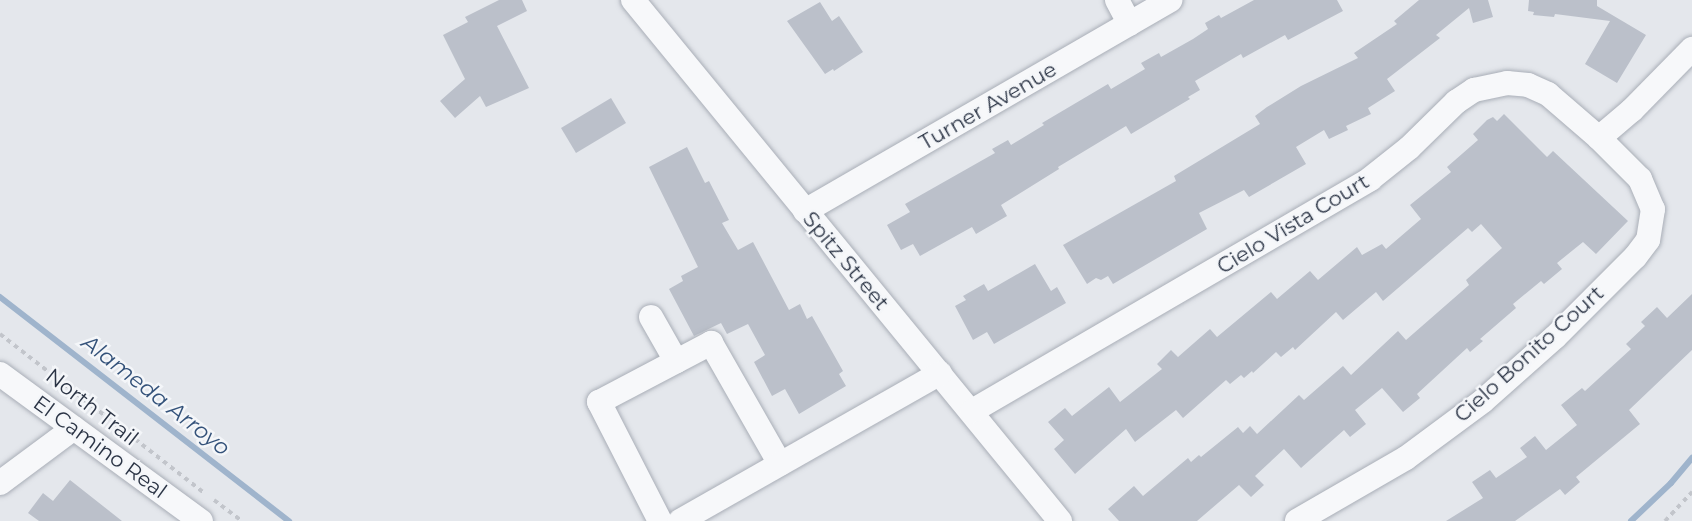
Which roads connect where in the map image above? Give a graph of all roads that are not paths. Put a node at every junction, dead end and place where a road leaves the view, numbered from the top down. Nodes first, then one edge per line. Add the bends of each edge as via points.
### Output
1 (633, 0) edge
2 (1117, 0) edge
3 (1171, 0) edge
4 (1130, 24) junction
5 (1692, 49) edge
6 (1599, 138) junction
7 (805, 211) junction
8 (651, 317) dead end
9 (676, 361) junction
10 (940, 373) junction
11 (0, 374) edge
12 (972, 411) junction
13 (74, 428) junction
14 (780, 464) junction
15 (0, 483) edge
16 (201, 521) edge
17 (660, 521) edge
18 (680, 521) edge
19 (1060, 521) edge
20 (1297, 521) edge

1 - 7 street, Spitz Street
2 - 4 street
3 - 4 street, Turner Avenue
4 - 7 street, Turner Avenue
5 - 6 street
6 - 12 street, Cielo Vista Court via 1538,89 1507,83 1474,90 1370,179
6 - 20 street, Cielo Bonito Court via 1634,172 1650,198 1651,231 1642,249 1555,337 1482,401 1406,458
7 - 10 street, Spitz Street
8 - 9 street
9 - 14 street via 711,343
9 - 17 street via 600,402
10 - 12 street, Spitz Street
10 - 14 street
11 - 13 street, El Camino Real
12 - 19 street, Spitz Street
13 - 15 street
13 - 16 street, El Camino Real
14 - 18 street

